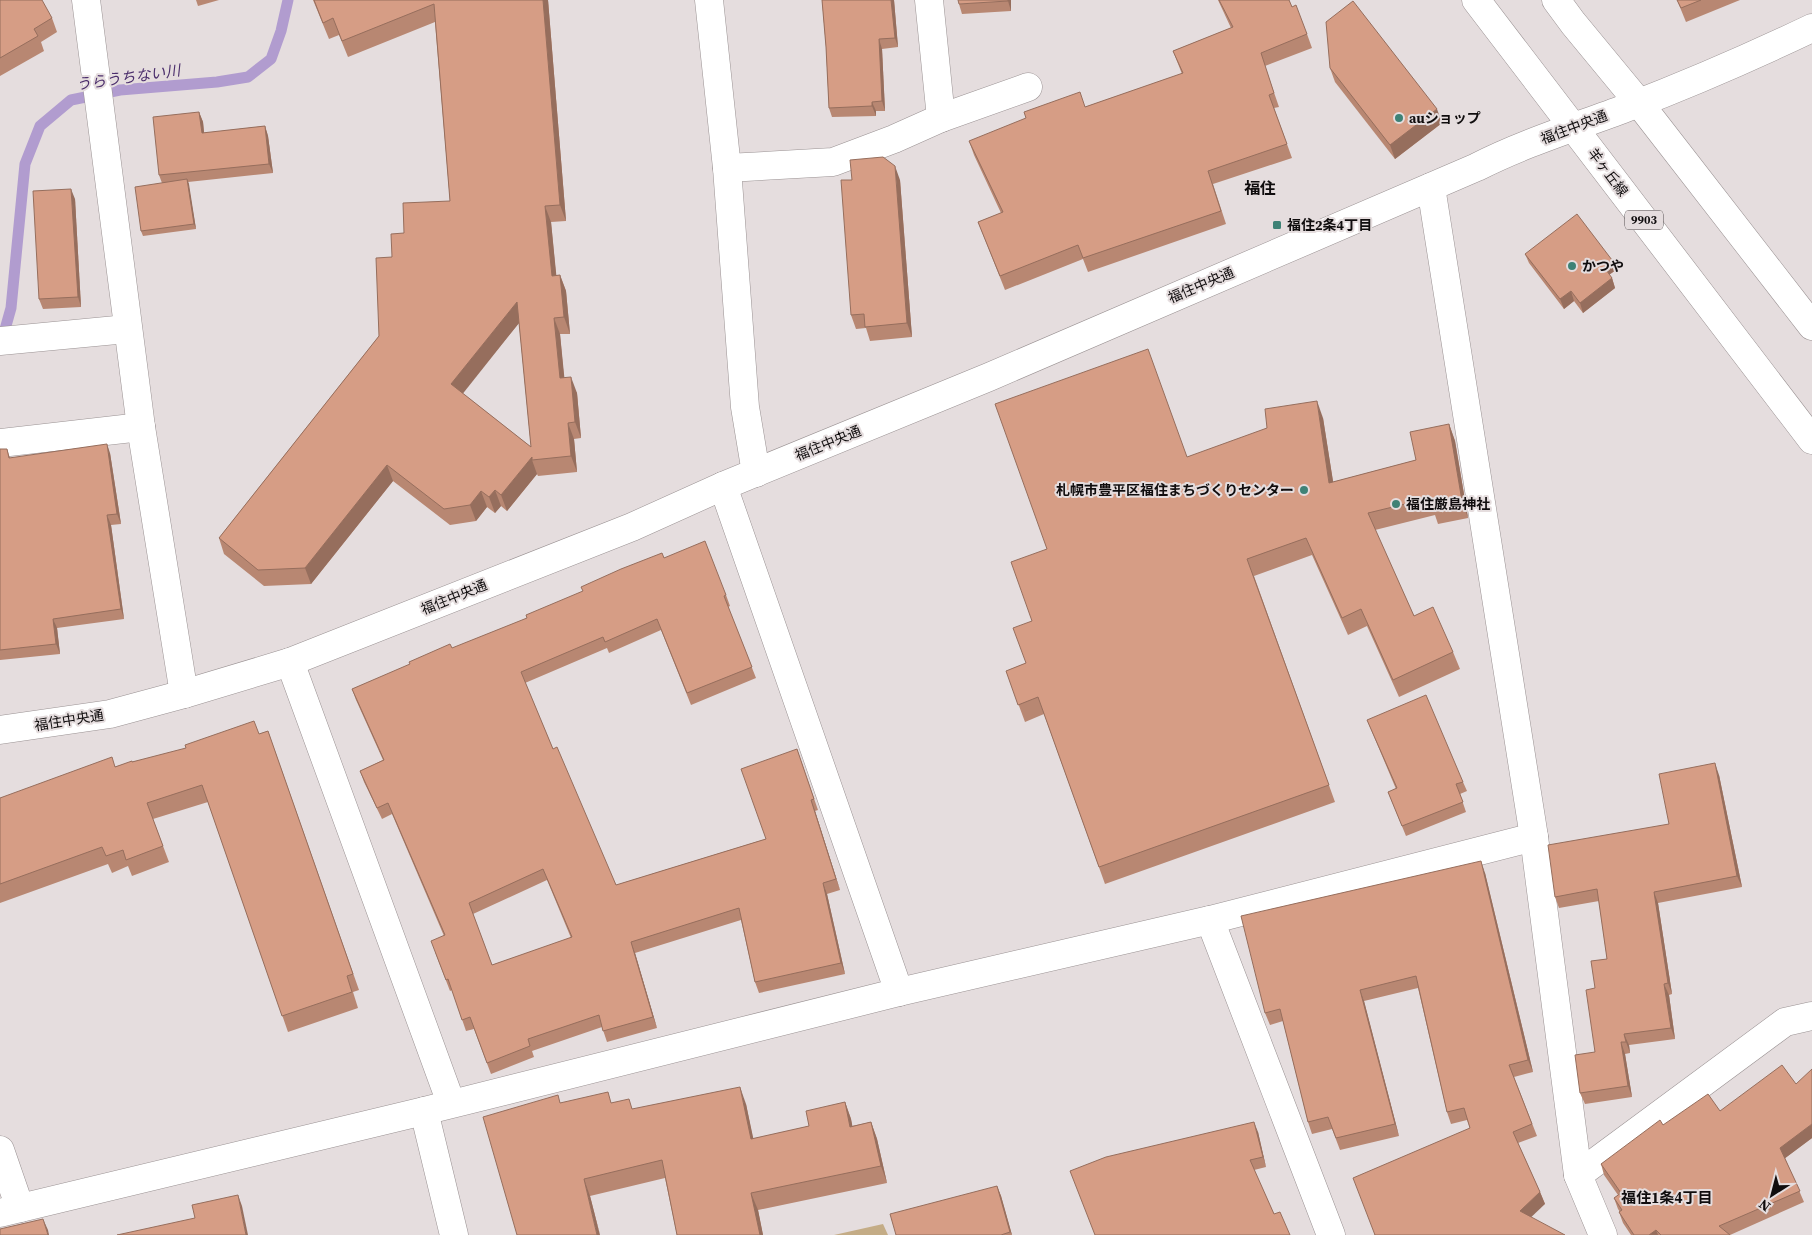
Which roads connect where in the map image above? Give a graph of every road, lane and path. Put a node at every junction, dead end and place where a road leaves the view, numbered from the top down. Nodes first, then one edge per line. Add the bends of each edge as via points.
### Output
1 (86, 0) edge
2 (709, 0) edge
3 (929, 0) edge
4 (1476, 0) edge
5 (1556, 0) edge
6 (1812, 28) edge
7 (1028, 87) dead end
8 (1639, 103) junction
9 (941, 118) junction
10 (1574, 128) junction
11 (727, 168) junction
12 (1431, 187) junction
13 (1812, 326) edge
14 (127, 329) junction
15 (0, 341) edge
16 (141, 428) junction
17 (1812, 440) edge
18 (0, 443) edge
19 (756, 473) junction
20 (723, 486) junction
21 (290, 662) junction
22 (184, 694) junction
23 (0, 730) edge
24 (1534, 837) junction
25 (1210, 920) junction
26 (899, 992) junction
27 (1812, 1016) edge
28 (451, 1104) junction
29 (424, 1111) junction
30 (0, 1150) edge
31 (1578, 1175) junction
32 (10, 1211) edge
33 (454, 1235) edge
34 (1331, 1235) edge
35 (1603, 1235) edge

1 - 14 street
2 - 11 street
3 - 9 street
4 - 10 street, 羊ヶ丘線 / 9903
5 - 8 street
6 - 8 street, 福住中央通 via 1738,63
7 - 9 street
8 - 10 street, 福住中央通
8 - 13 street
9 - 11 street via 833,162
10 - 12 street, 福住中央通 via 1502,154
10 - 17 street, 羊ヶ丘線 / 9903
11 - 19 street via 746,407
12 - 19 street, 福住中央通
12 - 24 street
14 - 15 street
14 - 16 street
16 - 18 street
16 - 22 street
19 - 20 street, 福住中央通
20 - 21 street, 福住中央通 via 632,526
20 - 26 street
21 - 22 street, 福住中央通
21 - 28 street
22 - 23 street, 福住中央通 via 110,714
24 - 25 street
24 - 31 street
25 - 26 street
25 - 34 street
26 - 28 street
27 - 31 street via 1785,1022
28 - 29 street
29 - 32 street
29 - 33 street
30 - 32 street
31 - 35 street

